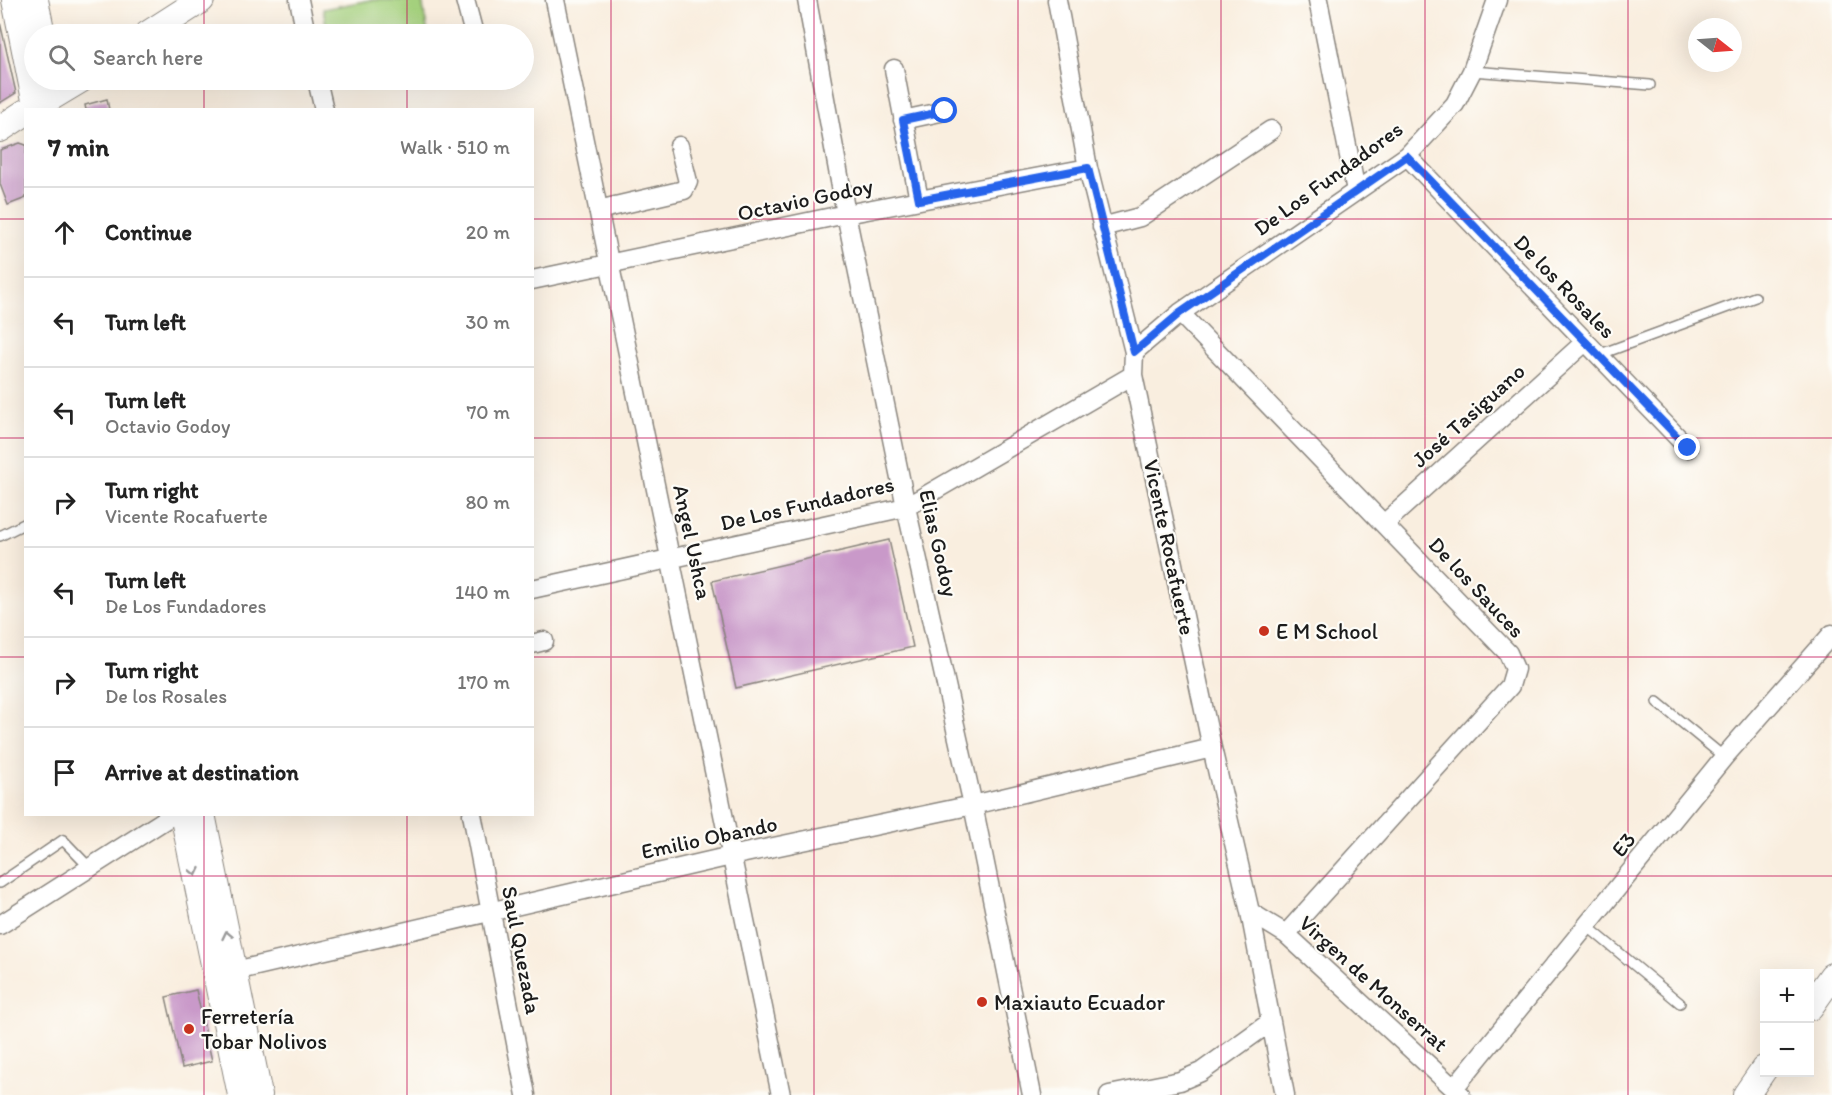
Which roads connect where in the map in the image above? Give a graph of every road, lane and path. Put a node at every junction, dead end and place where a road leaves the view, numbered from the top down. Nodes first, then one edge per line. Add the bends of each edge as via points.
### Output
1 (15, 0) edge
2 (35, 0) edge
3 (201, 0) edge
4 (299, 0) edge
5 (465, 0) edge
6 (555, 0) edge
7 (807, 0) edge
8 (1057, 0) edge
9 (1318, 0) edge
10 (1497, 0) edge
11 (40, 24) edge
12 (164, 24) edge
13 (304, 24) edge
14 (471, 24) edge
15 (24, 34) edge
16 (894, 69) dead end
17 (1472, 71) junction
18 (1650, 85) dead end
19 (63, 90) edge
20 (319, 90) edge
21 (42, 103) edge
22 (324, 108) edge
23 (945, 111) dead end
24 (24, 114) edge
25 (903, 120) junction
26 (0, 129) edge
27 (1271, 130) dead end
28 (679, 146) dead end
29 (1407, 156) junction
30 (1088, 168) junction
31 (1356, 191) junction
32 (919, 200) junction
33 (598, 210) junction
34 (846, 214) junction
35 (1102, 226) junction
36 (609, 264) junction
37 (534, 280) edge
38 (1755, 297) dead end
39 (1180, 313) junction
40 (1585, 342) junction
41 (1134, 352) junction
42 (1598, 355) junction
43 (1133, 375) junction
44 (1688, 448) dead end
45 (906, 507) junction
46 (24, 524) edge
47 (1384, 524) junction
48 (0, 536) edge
49 (672, 558) junction
50 (534, 589) edge
51 (1832, 634) edge
52 (1657, 702) dead end
53 (1212, 748) junction
54 (1724, 757) junction
55 (973, 805) junction
56 (171, 816) edge
57 (184, 816) edge
58 (202, 816) edge
59 (472, 816) edge
60 (731, 856) junction
61 (89, 867) junction
62 (0, 883) edge
63 (490, 911) junction
64 (1250, 912) junction
65 (0, 925) edge
66 (1587, 926) junction
67 (1286, 934) junction
68 (225, 973) junction
69 (1832, 976) edge
70 (1814, 1000) edge
71 (1680, 1003) dead end
72 (1269, 1023) junction
73 (1760, 1075) edge
74 (1458, 1092) edge
75 (241, 1095) edge
76 (259, 1095) edge
77 (526, 1095) edge
78 (781, 1095) edge
79 (1032, 1095) edge
80 (1111, 1095) edge
81 (1285, 1095) edge
82 (1746, 1095) edge

1 - 15 main road
2 - 11 main road
3 - 12 main road
4 - 13 street
5 - 14 street
6 - 33 street, Angel Ushca
7 - 34 street, Elias Godoy
8 - 30 street, Vicente Rocafuerte
9 - 31 street
10 - 17 street, De Los Fundadores
16 - 25 street
17 - 18 lane
17 - 29 street, De Los Fundadores via 1446,116
19 - 21 main road
20 - 22 street
23 - 25 street
24 - 26 main road
25 - 32 street
27 - 35 street via 1140,218
28 - 33 street via 688,182 684,190
29 - 31 street, De Los Fundadores
29 - 40 street, De los Rosales
30 - 32 street, Octavio Godoy
30 - 35 street, Vicente Rocafuerte
31 - 39 street, De Los Fundadores
32 - 34 street, Octavio Godoy
33 - 36 street, Angel Ushca
34 - 36 street, Octavio Godoy
34 - 45 street, Elias Godoy
35 - 41 street, Vicente Rocafuerte
36 - 37 street, Octavio Godoy
36 - 49 street, Angel Ushca
38 - 42 lane
39 - 41 street, De Los Fundadores
39 - 47 street, De los Sauces
40 - 42 street, De los Rosales
40 - 47 street, José Tasiguano
41 - 43 street, Vicente Rocafuerte
42 - 44 street, De los Rosales
43 - 45 street, De Los Fundadores
43 - 53 street, Vicente Rocafuerte
45 - 49 street, De Los Fundadores
45 - 55 street, Elias Godoy
46 - 48 lane
47 - 67 street, De los Sauces via 1508,653 1513,660 1514,678
49 - 50 street, De Los Fundadores
49 - 60 street, Angel Ushca
51 - 54 street, E3
52 - 54 lane
53 - 55 street, Emilio Obando
53 - 64 street, Vicente Rocafuerte
54 - 66 street, E3
55 - 60 street, Emilio Obando
55 - 79 street, Elias Godoy
56 - 61 street
57 -> 68 main road
68 -> 58 main road
59 - 63 street, Saul Quezada
60 - 63 street, Emilio Obando
60 - 78 street, Angel Ushca
61 - 62 lane via 63,840
61 - 65 street
63 - 68 street, Emilio Obando
63 - 77 street, Saul Quezada
64 - 67 street, Virgen de Monserrat
64 - 72 street, Vicente Rocafuerte
66 - 71 lane
66 - 74 street, E3
67 - 74 street, Virgen de Monserrat
68 - 75 main road
68 - 76 main road
69 - 70 main road
72 - 80 street via 1201,1072 1180,1081
72 - 81 street, Vicente Rocafuerte
73 - 82 main road

